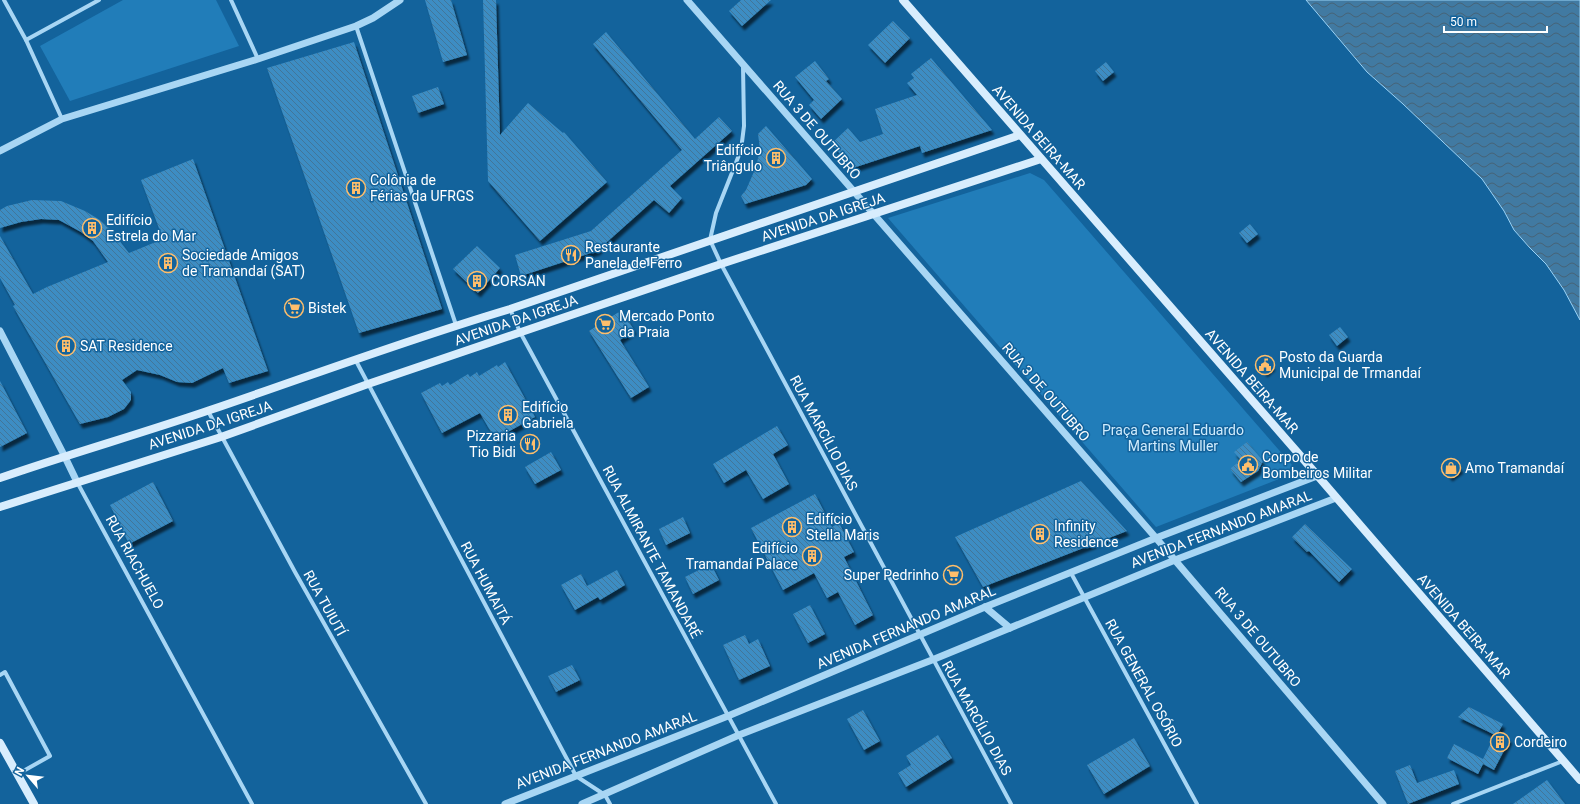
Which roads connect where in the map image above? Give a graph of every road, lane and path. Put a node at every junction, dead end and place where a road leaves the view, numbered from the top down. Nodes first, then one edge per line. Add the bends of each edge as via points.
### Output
1 (4, 0) edge
2 (99, 0) edge
3 (231, 0) edge
4 (400, 0) edge
5 (687, 0) edge
6 (903, 0) edge
7 (356, 26) junction
8 (26, 40) junction
9 (258, 59) junction
10 (743, 66) junction
11 (62, 119) junction
12 (1020, 135) junction
13 (0, 151) edge
14 (1041, 159) junction
15 (854, 191) junction
16 (872, 214) junction
17 (710, 240) junction
18 (721, 264) junction
19 (510, 309) junction
20 (456, 325) junction
21 (0, 331) edge
22 (520, 332) junction
23 (355, 359) junction
24 (368, 384) junction
25 (208, 411) junction
26 (221, 437) junction
27 (64, 455) junction
28 (1317, 476) junction
29 (0, 478) edge
30 (77, 482) junction
31 (1336, 498) junction
32 (0, 507) edge
33 (1156, 538) junction
34 (1175, 560) junction
35 (1071, 573) junction
36 (1084, 597) junction
37 (985, 607) junction
38 (1010, 628) junction
39 (919, 635) junction
40 (932, 660) junction
41 (0, 675) edge
42 (728, 716) junction
43 (739, 735) junction
44 (0, 743) edge
45 (1563, 760) junction
46 (18, 774) junction
47 (576, 776) junction
48 (1580, 780) edge
49 (605, 795) junction
50 (34, 804) edge
51 (252, 804) edge
52 (426, 804) edge
53 (505, 804) edge
54 (582, 804) edge
55 (610, 804) edge
56 (776, 804) edge
57 (1011, 804) edge
58 (1197, 804) edge
59 (1383, 804) edge
60 (1453, 804) edge

1 - 8 street
2 - 8 street
3 - 9 street
4 - 7 street
5 - 10 street, RUA 3 DE OUTUBRO
6 - 12 main road, AVENIDA BEIRA-MAR
7 - 9 street
7 - 20 street
8 - 11 street
9 - 11 street
10 - 15 street, RUA 3 DE OUTUBRO
10 - 17 street via 744,126 741,150 716,213
11 - 13 street
12 - 14 main road, AVENIDA BEIRA-MAR
12 - 15 main road, AVENIDA DA IGREJA
14 - 16 main road, AVENIDA DA IGREJA
14 - 28 main road, AVENIDA BEIRA-MAR
15 - 16 street, RUA 3 DE OUTUBRO
15 - 17 main road, AVENIDA DA IGREJA
16 - 18 main road, AVENIDA DA IGREJA
16 - 33 street, RUA 3 DE OUTUBRO
17 - 18 street, RUA MARCÍLIO DIAS
17 - 19 main road, AVENIDA DA IGREJA
18 - 22 main road, AVENIDA DA IGREJA
18 - 39 street, RUA MARCÍLIO DIAS
19 - 20 main road, AVENIDA DA IGREJA
19 - 22 street, RUA ALMIRANTE TAMANDARÉ
20 - 23 main road, AVENIDA DA IGREJA
21 - 27 street, RUA RIACHUELO
22 - 24 main road, AVENIDA DA IGREJA
22 - 42 street, RUA ALMIRANTE TAMANDARÉ
23 - 24 street, RUA HUMAITÁ
23 - 25 main road, AVENIDA DA IGREJA
24 - 26 main road, AVENIDA DA IGREJA
24 - 47 street, RUA HUMAITÁ
25 - 26 street, RUA TUIUTÍ
25 - 27 main road, AVENIDA DA IGREJA
26 - 30 main road, AVENIDA DA IGREJA
26 - 52 street, RUA TUIUTÍ
27 - 29 main road, AVENIDA DA IGREJA
27 - 30 street, RUA RIACHUELO
28 - 31 main road, AVENIDA BEIRA-MAR
28 - 33 street, AVENIDA FERNANDO AMARAL
30 - 32 main road, AVENIDA DA IGREJA
30 - 51 street, RUA RIACHUELO
31 - 34 street, AVENIDA FERNANDO AMARAL
31 - 45 main road, AVENIDA BEIRA-MAR
33 - 34 street, RUA 3 DE OUTUBRO
33 - 35 street, AVENIDA FERNANDO AMARAL
34 - 36 street, AVENIDA FERNANDO AMARAL
34 - 59 street, RUA 3 DE OUTUBRO
35 - 36 street, RUA GENERAL OSÓRIO
35 - 37 street, AVENIDA FERNANDO AMARAL
36 - 38 street, AVENIDA FERNANDO AMARAL
36 - 58 street, RUA GENERAL OSÓRIO
37 - 38 street
37 - 39 street, AVENIDA FERNANDO AMARAL
38 - 40 street, AVENIDA FERNANDO AMARAL
39 - 40 street, RUA MARCÍLIO DIAS
39 - 42 street, AVENIDA FERNANDO AMARAL
40 - 43 street, AVENIDA FERNANDO AMARAL
40 - 57 street, RUA MARCÍLIO DIAS
41 - 46 street via 5,672 50,756
42 - 43 street, RUA ALMIRANTE TAMANDARÉ
42 - 47 street, AVENIDA FERNANDO AMARAL
43 - 49 street, AVENIDA FERNANDO AMARAL
43 - 56 street, RUA ALMIRANTE TAMANDARÉ
44 - 46 main road
45 - 48 main road, AVENIDA BEIRA-MAR
45 - 60 street
46 - 50 main road
47 - 49 street, RUA HUMAITÁ
47 - 53 street, AVENIDA FERNANDO AMARAL
49 - 54 street, AVENIDA FERNANDO AMARAL
49 - 55 street, RUA HUMAITÁ

